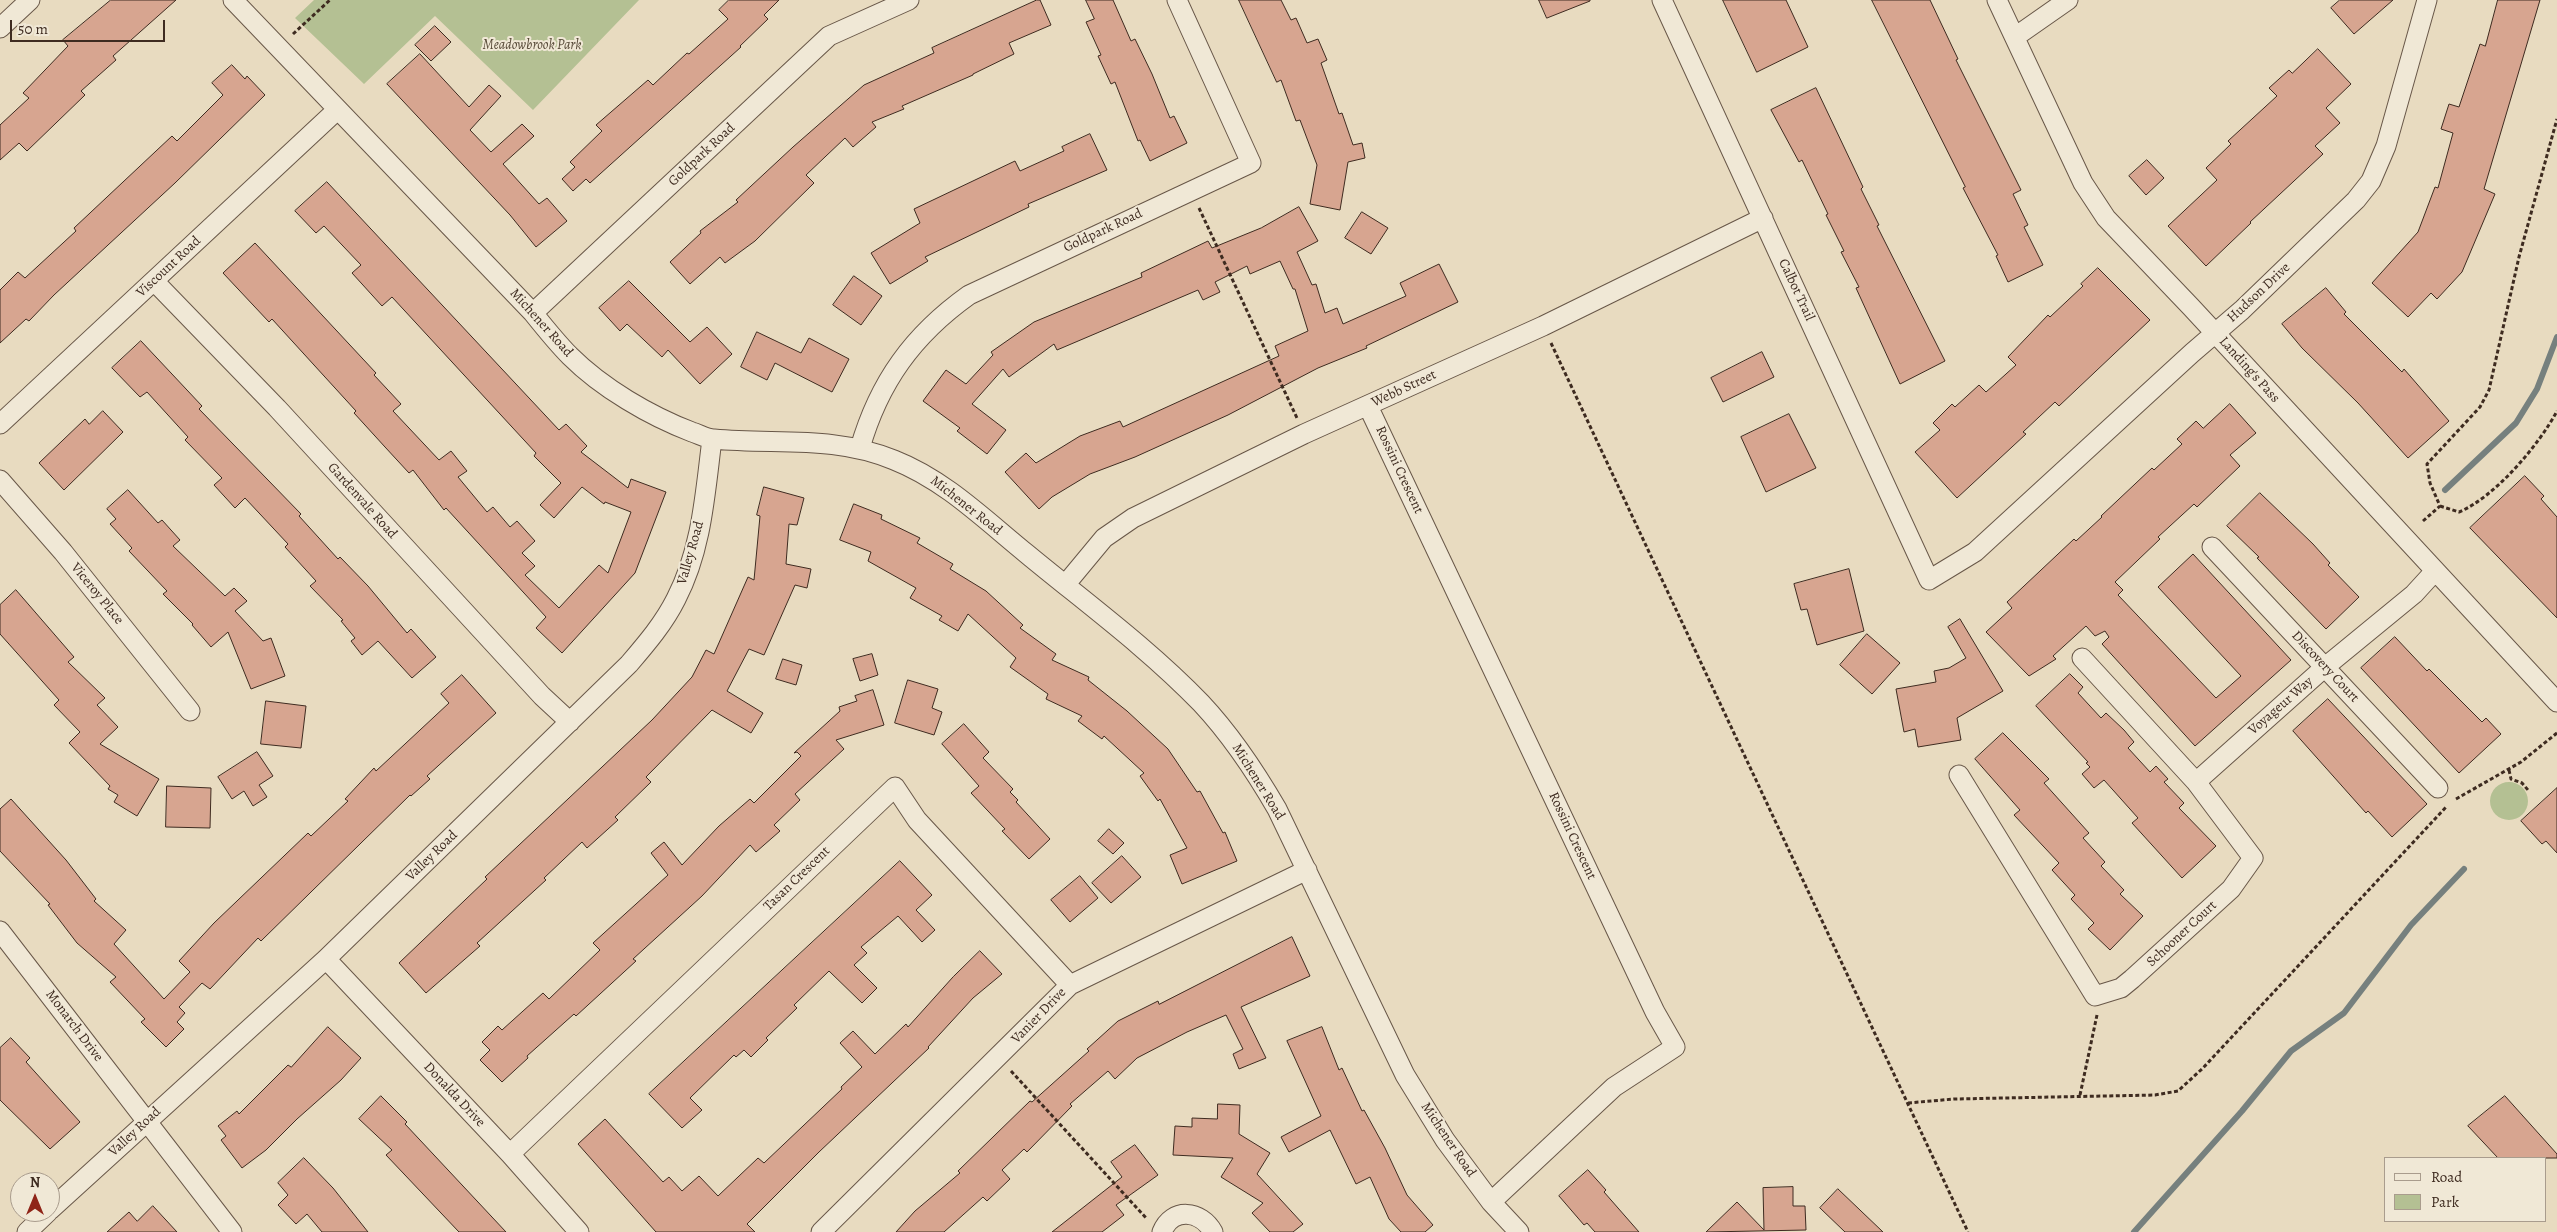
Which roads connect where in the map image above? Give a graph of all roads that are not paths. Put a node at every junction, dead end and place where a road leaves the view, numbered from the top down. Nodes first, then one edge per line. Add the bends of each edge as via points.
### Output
1 (30, 0) edge
2 (233, 0) edge
3 (909, 0) edge
4 (1177, 0) edge
5 (1662, 0) edge
6 (1997, 0) edge
7 (2068, 0) edge
8 (2427, 0) edge
9 (0, 28) edge
10 (2015, 37) junction
11 (337, 110) junction
12 (1763, 218) junction
13 (154, 281) junction
14 (534, 314) junction
15 (2216, 333) junction
16 (1368, 406) junction
17 (0, 424) edge
18 (712, 439) junction
19 (860, 448) junction
20 (0, 480) edge
21 (2212, 546) dead end
22 (2435, 571) junction
23 (1929, 580) joint
24 (1065, 585) junction
25 (2082, 658) dead end
26 (2325, 667) junction
27 (2557, 702) edge
28 (190, 711) dead end
29 (570, 722) junction
30 (1959, 775) dead end
31 (2196, 782) junction
32 (2438, 788) dead end
33 (1307, 870) junction
34 (0, 931) edge
35 (326, 959) junction
36 (1070, 985) junction
37 (147, 1121) junction
38 (510, 1154) junction
39 (60, 1201) edge
40 (1491, 1202) junction
41 (37, 1222) edge
42 (1157, 1228) edge
43 (26, 1232) edge
44 (232, 1232) edge
45 (579, 1232) edge
46 (821, 1232) edge
47 (1213, 1232) edge
48 (1519, 1232) edge

1 - 9 street
2 - 11 street, Michener Road
3 - 14 street, Goldpark Road via 829,36
4 - 19 street, Goldpark Road via 1251,163 968,295 941,314 916,339 898,365 868,419
5 - 12 street, Calbot Trail
6 - 10 street, Landing's Pass
7 - 10 street
8 - 15 street, Hudson Drive via 2386,146 2371,181 2349,208
10 - 15 street, Landing's Pass via 2083,183 2106,218
11 - 13 street, Viscount Road
11 - 14 street, Michener Road
12 - 16 street, Webb Street via 1543,326
12 - 23 street, Calbot Trail
13 - 17 street, Viscount Road
13 - 29 street, Gardenvale Road via 277,408 542,696
14 - 18 street, Michener Road via 570,357 622,396 654,415
15 - 22 street, Landing's Pass
15 - 23 street, Hudson Drive via 1975,552
16 - 24 street, Webb Street via 1304,434 1117,527
16 - 40 street, Rossini Crescent via 1655,1012 1675,1047 1614,1087
18 - 19 street, Michener Road via 788,440
18 - 29 street, Valley Road via 699,535 676,599 657,631 629,664
19 - 24 street, Michener Road via 924,474
20 - 28 street, Viceroy Place via 63,552
21 - 26 street, Discovery Court
22 - 26 street, Voyageur Way via 2414,594
22 - 27 street, Landing's Pass
24 - 33 street, Michener Road via 1163,667 1201,704 1257,775
25 - 31 street, Schooner Court
26 - 31 street, Voyageur Way
26 - 32 street, Discovery Court
29 - 35 street, Valley Road
30 - 31 street, Schooner Court via 2096,996 2121,988 2132,979 2231,889 2253,858
33 - 36 street, Vanier Drive
33 - 40 street, Michener Road via 1405,1075 1445,1140
34 - 37 street, Monarch Drive
35 - 37 street, Valley Road
35 - 38 street, Donalda Drive
36 - 38 street, Tasan Crescent via 917,820 895,787
36 - 46 street, Vanier Drive
37 - 39 street, Valley Road
37 - 44 street, Monarch Drive
38 - 45 street, Donalda Drive
40 - 48 street, Michener Road
41 - 43 street, Valley Road
42 - 47 street via 1186,1214 1202,1218

